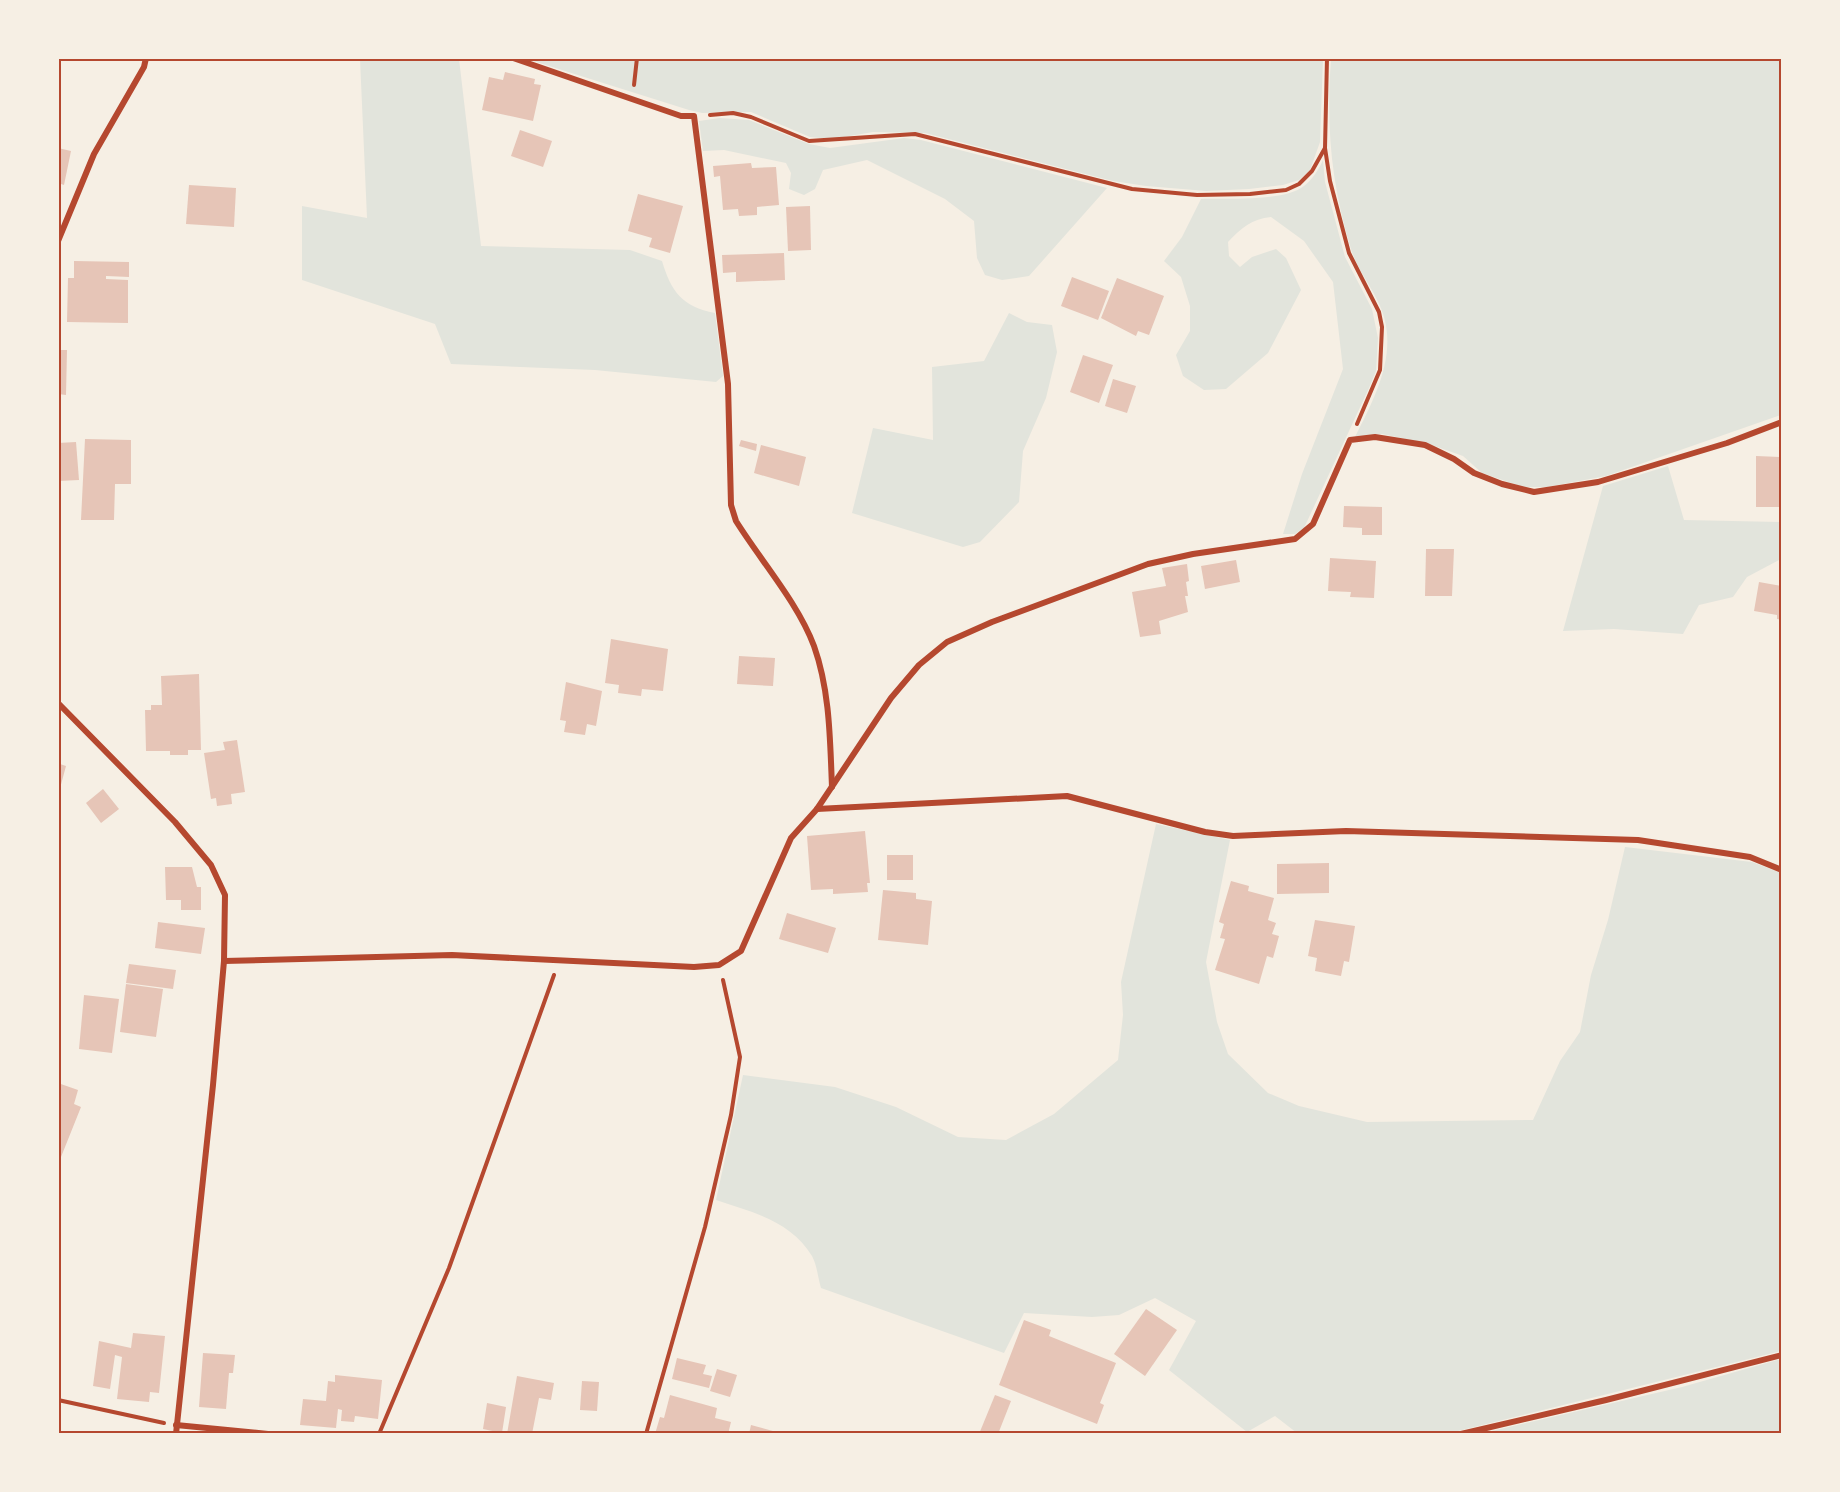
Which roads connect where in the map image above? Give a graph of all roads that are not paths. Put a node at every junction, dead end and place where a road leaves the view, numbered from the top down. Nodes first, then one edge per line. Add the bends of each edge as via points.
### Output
1 (146, 58) edge
2 (513, 58) edge
3 (58, 241) edge
4 (1782, 422) edge
5 (58, 703) edge
6 (832, 787) junction
7 (817, 809) junction
8 (1782, 870) edge
9 (224, 961) junction
10 (1782, 1355) edge
11 (176, 1425) junction
12 (176, 1434) edge
13 (268, 1434) edge
14 (1461, 1434) edge

1 - 3 street via 94,154
2 - 6 street via 681,116 694,116 728,384 731,505 736,521 801,619 813,644 822,671 831,735
4 - 6 street via 1598,482 1534,492 1483,477 1425,445 1375,437 1350,440 1313,524 1295,539 1148,564 947,642 919,665 891,698
5 - 9 street via 212,865 225,895
6 - 7 street
7 - 8 street via 1067,796 1233,836 1346,831 1638,840 1750,857
7 - 9 street via 791,838 741,951 719,965 452,955
9 - 11 street
10 - 14 street
11 - 12 street
11 - 13 street

